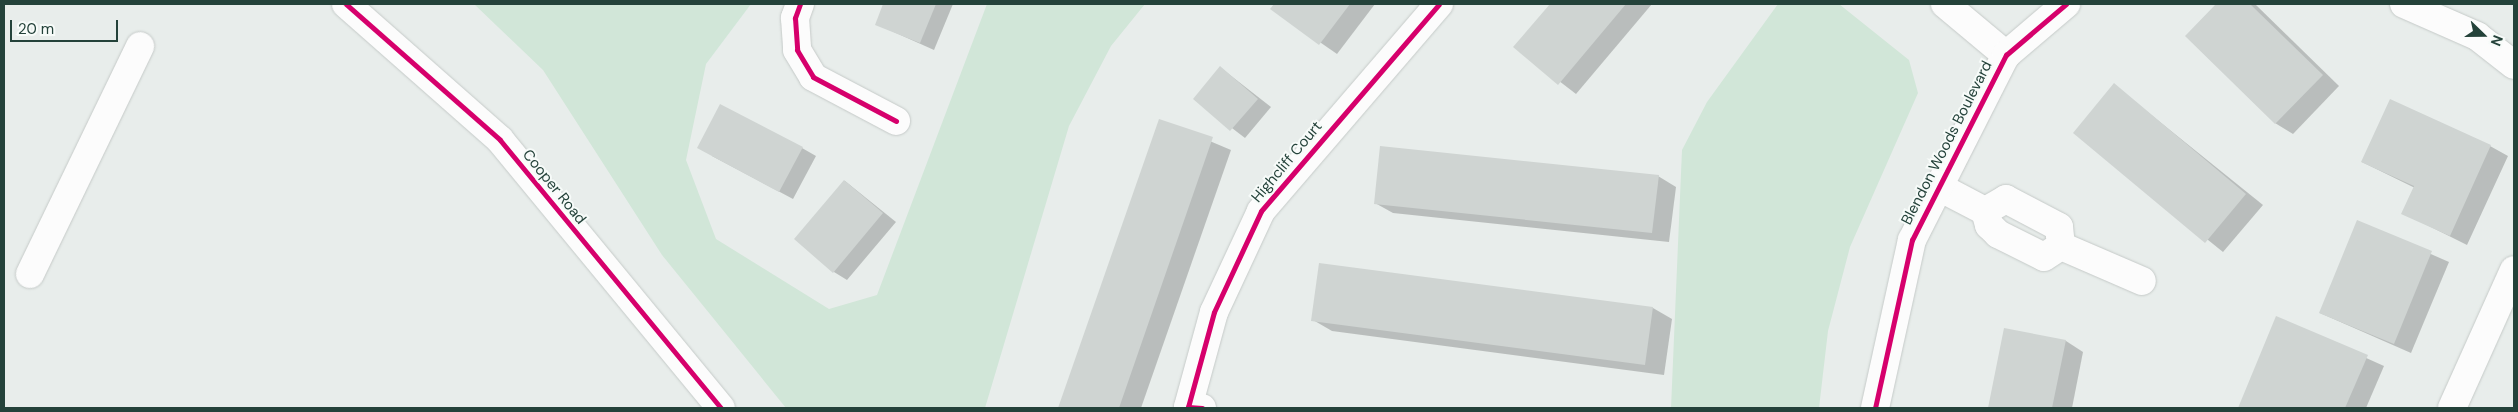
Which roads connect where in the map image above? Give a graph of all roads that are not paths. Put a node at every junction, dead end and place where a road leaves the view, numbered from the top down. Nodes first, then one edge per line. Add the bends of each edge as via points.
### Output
1 (346, 4) edge
2 (800, 4) edge
3 (1439, 4) edge
4 (1945, 4) edge
5 (2066, 4) edge
6 (2404, 4) edge
7 (140, 46) dead end
8 (2006, 56) junction
9 (2514, 65) edge
10 (896, 121) dead end
11 (1939, 187) junction
12 (2514, 270) edge
13 (30, 274) dead end
14 (2142, 281) dead end
15 (721, 408) edge
16 (1202, 408) edge
17 (1875, 408) edge
18 (2452, 408) edge

1 - 15 street, Cooper Road via 500,140
2 - 10 street via 795,18 797,50 813,77
3 - 16 street, Highcliff Court via 1261,211 1214,312 1188,407
4 - 8 street
5 - 8 street, Blendon Woods Boulevard
6 - 9 street via 2477,36
7 - 13 street
8 - 11 street, Blendon Woods Boulevard
11 - 14 street via 1985,210 1989,225 1998,234 2044,257 2061,246
11 - 17 street, Blendon Woods Boulevard via 1912,240
12 - 18 street

